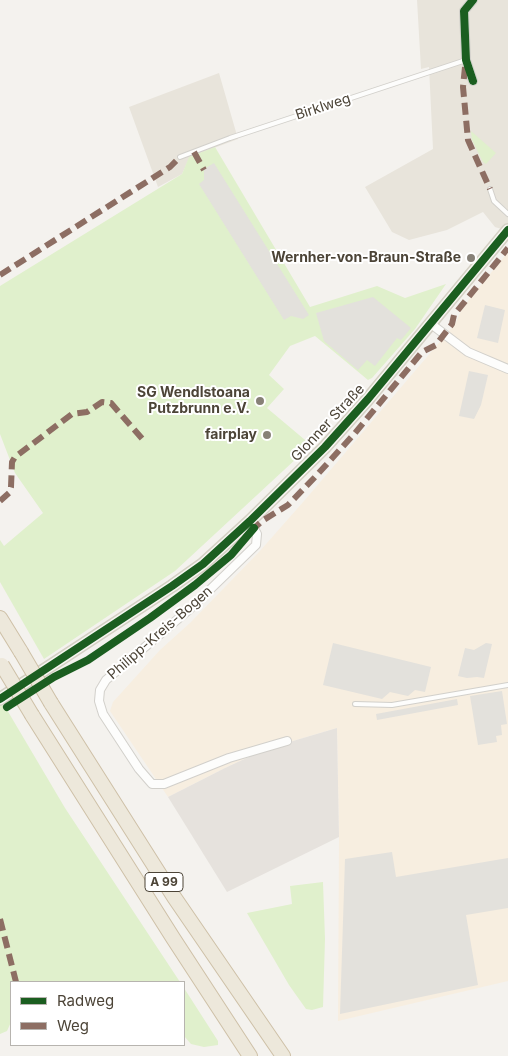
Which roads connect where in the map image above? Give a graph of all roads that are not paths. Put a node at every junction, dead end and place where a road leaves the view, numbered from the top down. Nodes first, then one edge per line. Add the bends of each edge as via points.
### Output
1 (473, 0) edge
2 (466, 60) junction
3 (473, 81) dead end
4 (180, 158) dead end
5 (490, 189) dead end
6 (508, 214) edge
7 (508, 230) edge
8 (431, 324) junction
9 (508, 369) edge
10 (250, 521) junction
11 (0, 618) edge
12 (1, 664) edge
13 (508, 685) edge
14 (0, 700) edge
15 (355, 704) dead end
16 (287, 742) dead end
17 (250, 1056) edge
18 (283, 1056) edge

1 - 2 street via 464,12
2 - 3 street
2 - 4 lane, Birklweg via 230,138
5 - 6 lane via 494,202
7 - 8 street, Glonner Straße
8 - 9 street via 468,352
8 - 10 street, Glonner Straße via 325,447
10 - 14 street, Glonner Straße via 203,564
10 - 16 street, Philipp-Kreis-Bogen via 257,534 256,545 191,608 106,680 100,690 99,701 103,714 152,784 164,784 229,758
11 - 18 highway, A 99, bridge via 174,897
12 - 17 highway, A 99, bridge
13 - 15 lane via 392,705

